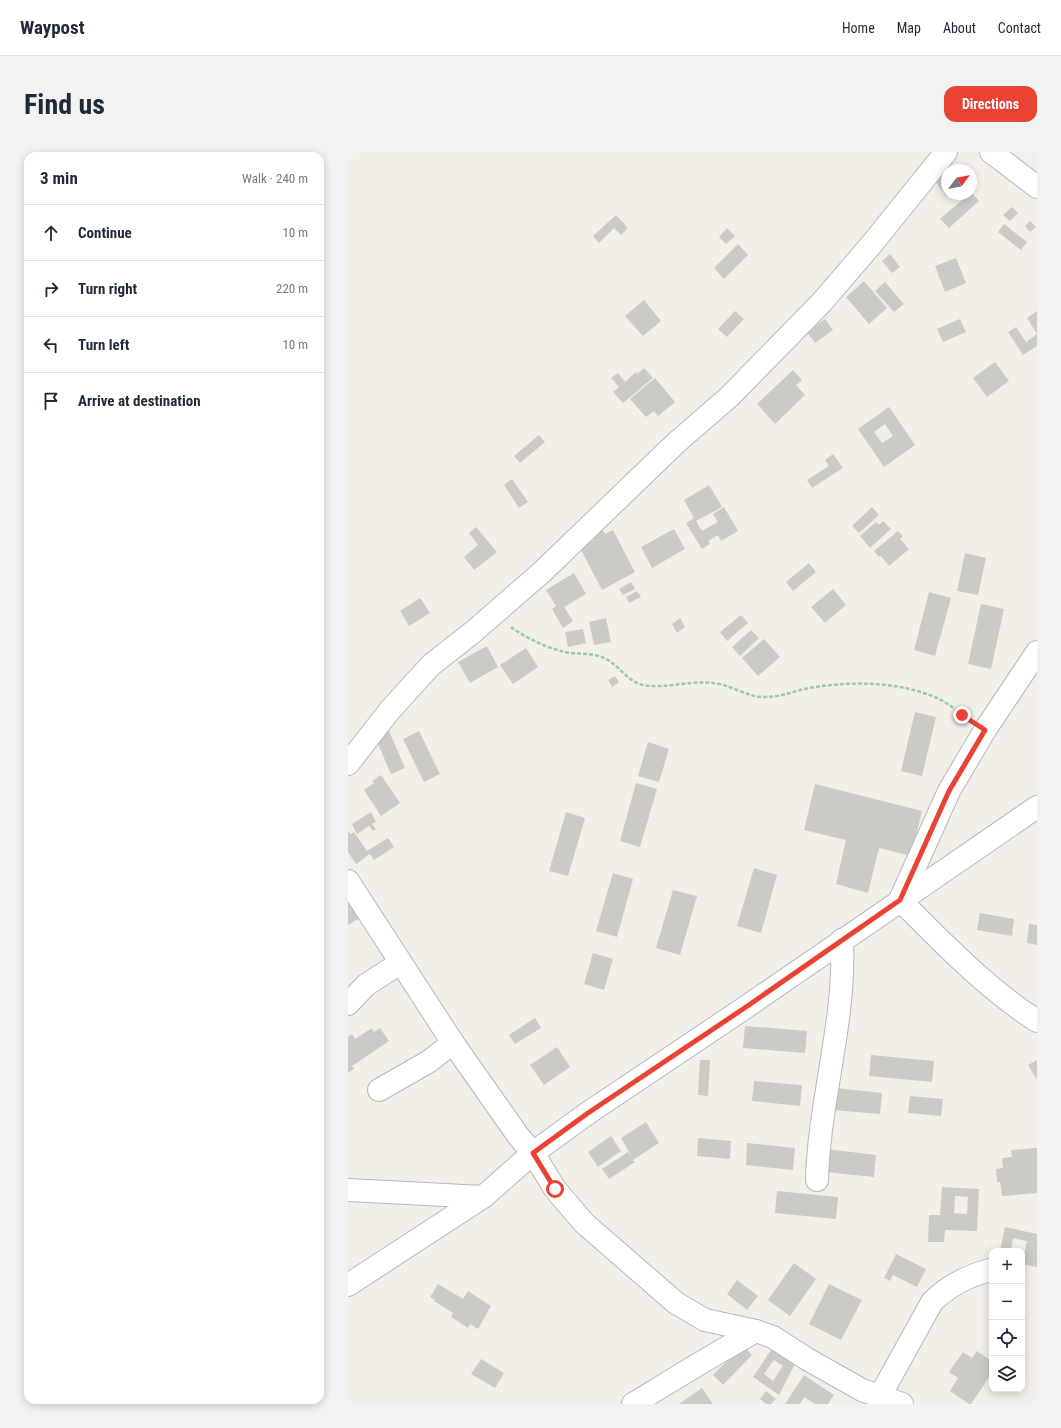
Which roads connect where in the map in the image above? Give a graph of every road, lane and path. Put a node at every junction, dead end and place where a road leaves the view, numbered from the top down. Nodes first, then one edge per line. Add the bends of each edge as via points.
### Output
1 (946, 152) edge
2 (991, 152) edge
3 (1037, 187) edge
4 (493, 614) junction
5 (1037, 652) edge
6 (985, 730) junction
7 (348, 764) edge
8 (1037, 807) edge
9 (348, 881) edge
10 (900, 900) junction
11 (842, 940) junction
12 (400, 962) junction
13 (348, 1004) edge
14 (1037, 1021) edge
15 (453, 1043) junction
16 (379, 1090) dead end
17 (533, 1153) junction
18 (817, 1180) dead end
19 (348, 1190) edge
20 (483, 1197) junction
21 (989, 1270) edge
22 (348, 1285) edge
23 (756, 1331) junction
24 (879, 1399) edge
25 (633, 1404) edge

1 - 4 street via 872,245 778,347 542,572
2 - 3 street
4 - 6 path via 512,628 552,648 604,657 615,663 629,678 643,685 713,683 760,697 773,697 809,688 879,684 912,689 939,699
4 - 7 street via 431,665 390,710
5 - 6 street
6 - 10 street via 949,791
8 - 10 street
9 - 12 street
10 - 11 street
10 - 14 street via 1008,1002
11 - 17 street via 599,1105
11 - 18 street via 844,971 841,1006 818,1151
12 - 13 street via 366,985
12 - 15 street
15 - 16 street via 428,1062
15 - 17 street
17 - 20 street
17 - 23 street via 555,1189 584,1223 676,1303 705,1320
19 - 20 street
20 - 22 street
21 - 24 street via 956,1282 932,1302
23 - 24 street via 773,1337
23 - 25 street via 713,1354

